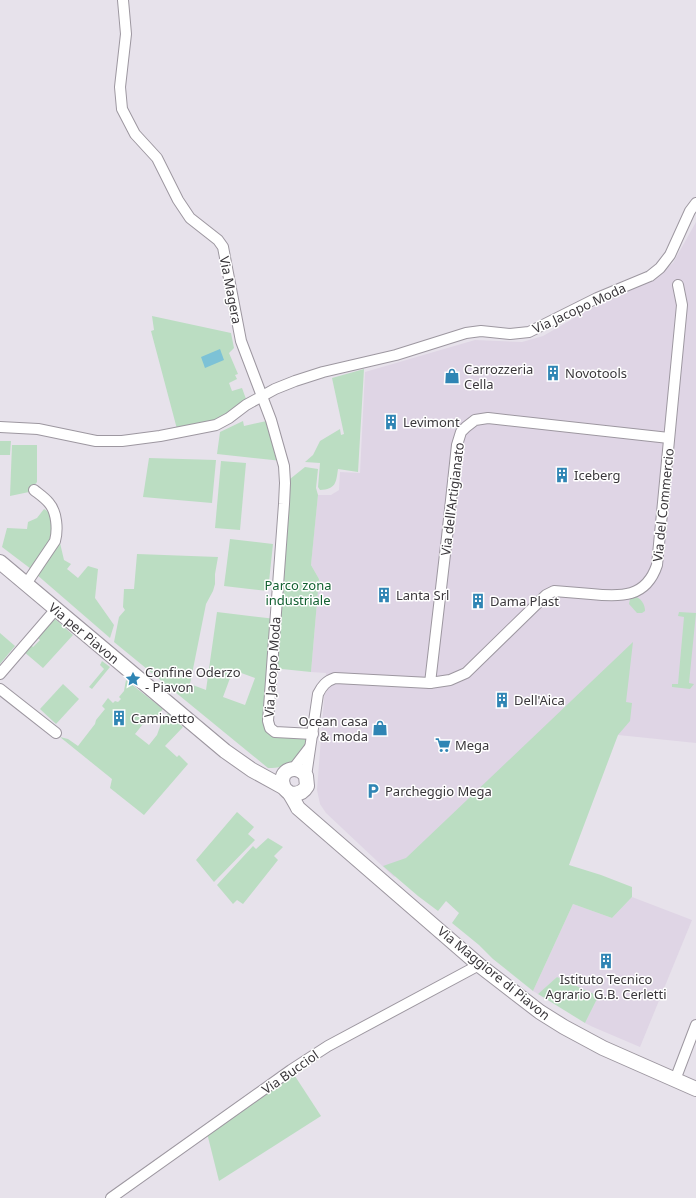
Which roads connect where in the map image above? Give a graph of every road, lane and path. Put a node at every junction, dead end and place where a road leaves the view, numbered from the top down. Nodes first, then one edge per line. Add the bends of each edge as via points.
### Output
1 (124, 0) edge
2 (696, 203) edge
3 (678, 285) dead end
4 (262, 396) junction
5 (0, 427) edge
6 (670, 438) junction
7 (34, 490) dead end
8 (0, 562) edge
9 (26, 584) junction
10 (56, 609) junction
11 (0, 674) edge
12 (430, 683) junction
13 (0, 689) edge
14 (56, 733) dead end
15 (313, 734) junction
16 (310, 747) junction
17 (287, 781) junction
18 (306, 782) junction
19 (315, 822) junction
20 (479, 964) junction
21 (696, 1025) edge
22 (674, 1080) junction
23 (696, 1089) edge
24 (111, 1198) edge

1 - 4 street, Via Magera via 126,34 120,87 122,109 135,134 157,158 190,218 218,240 222,247 241,341
2 - 4 street, Via Jacopo Moda via 670,255 650,276 596,298 529,332 466,332 396,355 295,381
3 - 6 street, Via del Commercio via 682,305
4 - 5 street, Via Jacopo Moda via 216,425 122,441 96,441 38,429
4 - 15 street, Via Jacopo Moda via 284,466 285,482 268,721 270,728 275,732
6 - 12 street, Via del Commercio via 657,565 647,583 636,592 623,596 550,592 466,673 450,680
6 - 12 street, Via dell'Artigianato via 488,418 474,421 464,428 457,445
7 - 9 street via 52,507 56,519 56,535 55,541
8 - 9 main road, Via per Piavon
9 - 10 main road, Via per Piavon
10 - 11 street
10 - 17 main road, Via per Piavon via 225,751 252,770
12 - 15 street, Via del Commercio via 335,678 330,680 318,694
13 - 14 street
15 - 16 street, Via del Commercio
16 - 17 street, Via del Commercio
16 - 18 street, Via del Commercio
17 - 18 main road via 301,770
17 - 18 main road via 298,794
17 - 19 main road, Via Maggiore di Piavon via 298,808
18 - 19 main road
19 - 20 main road, Via Maggiore di Piavon
20 - 22 main road, Via Maggiore di Piavon via 523,1000 564,1027
20 - 24 street, Via Bucciol via 328,1046
21 - 22 street
22 - 23 main road, Via Maggiore di Piavon

